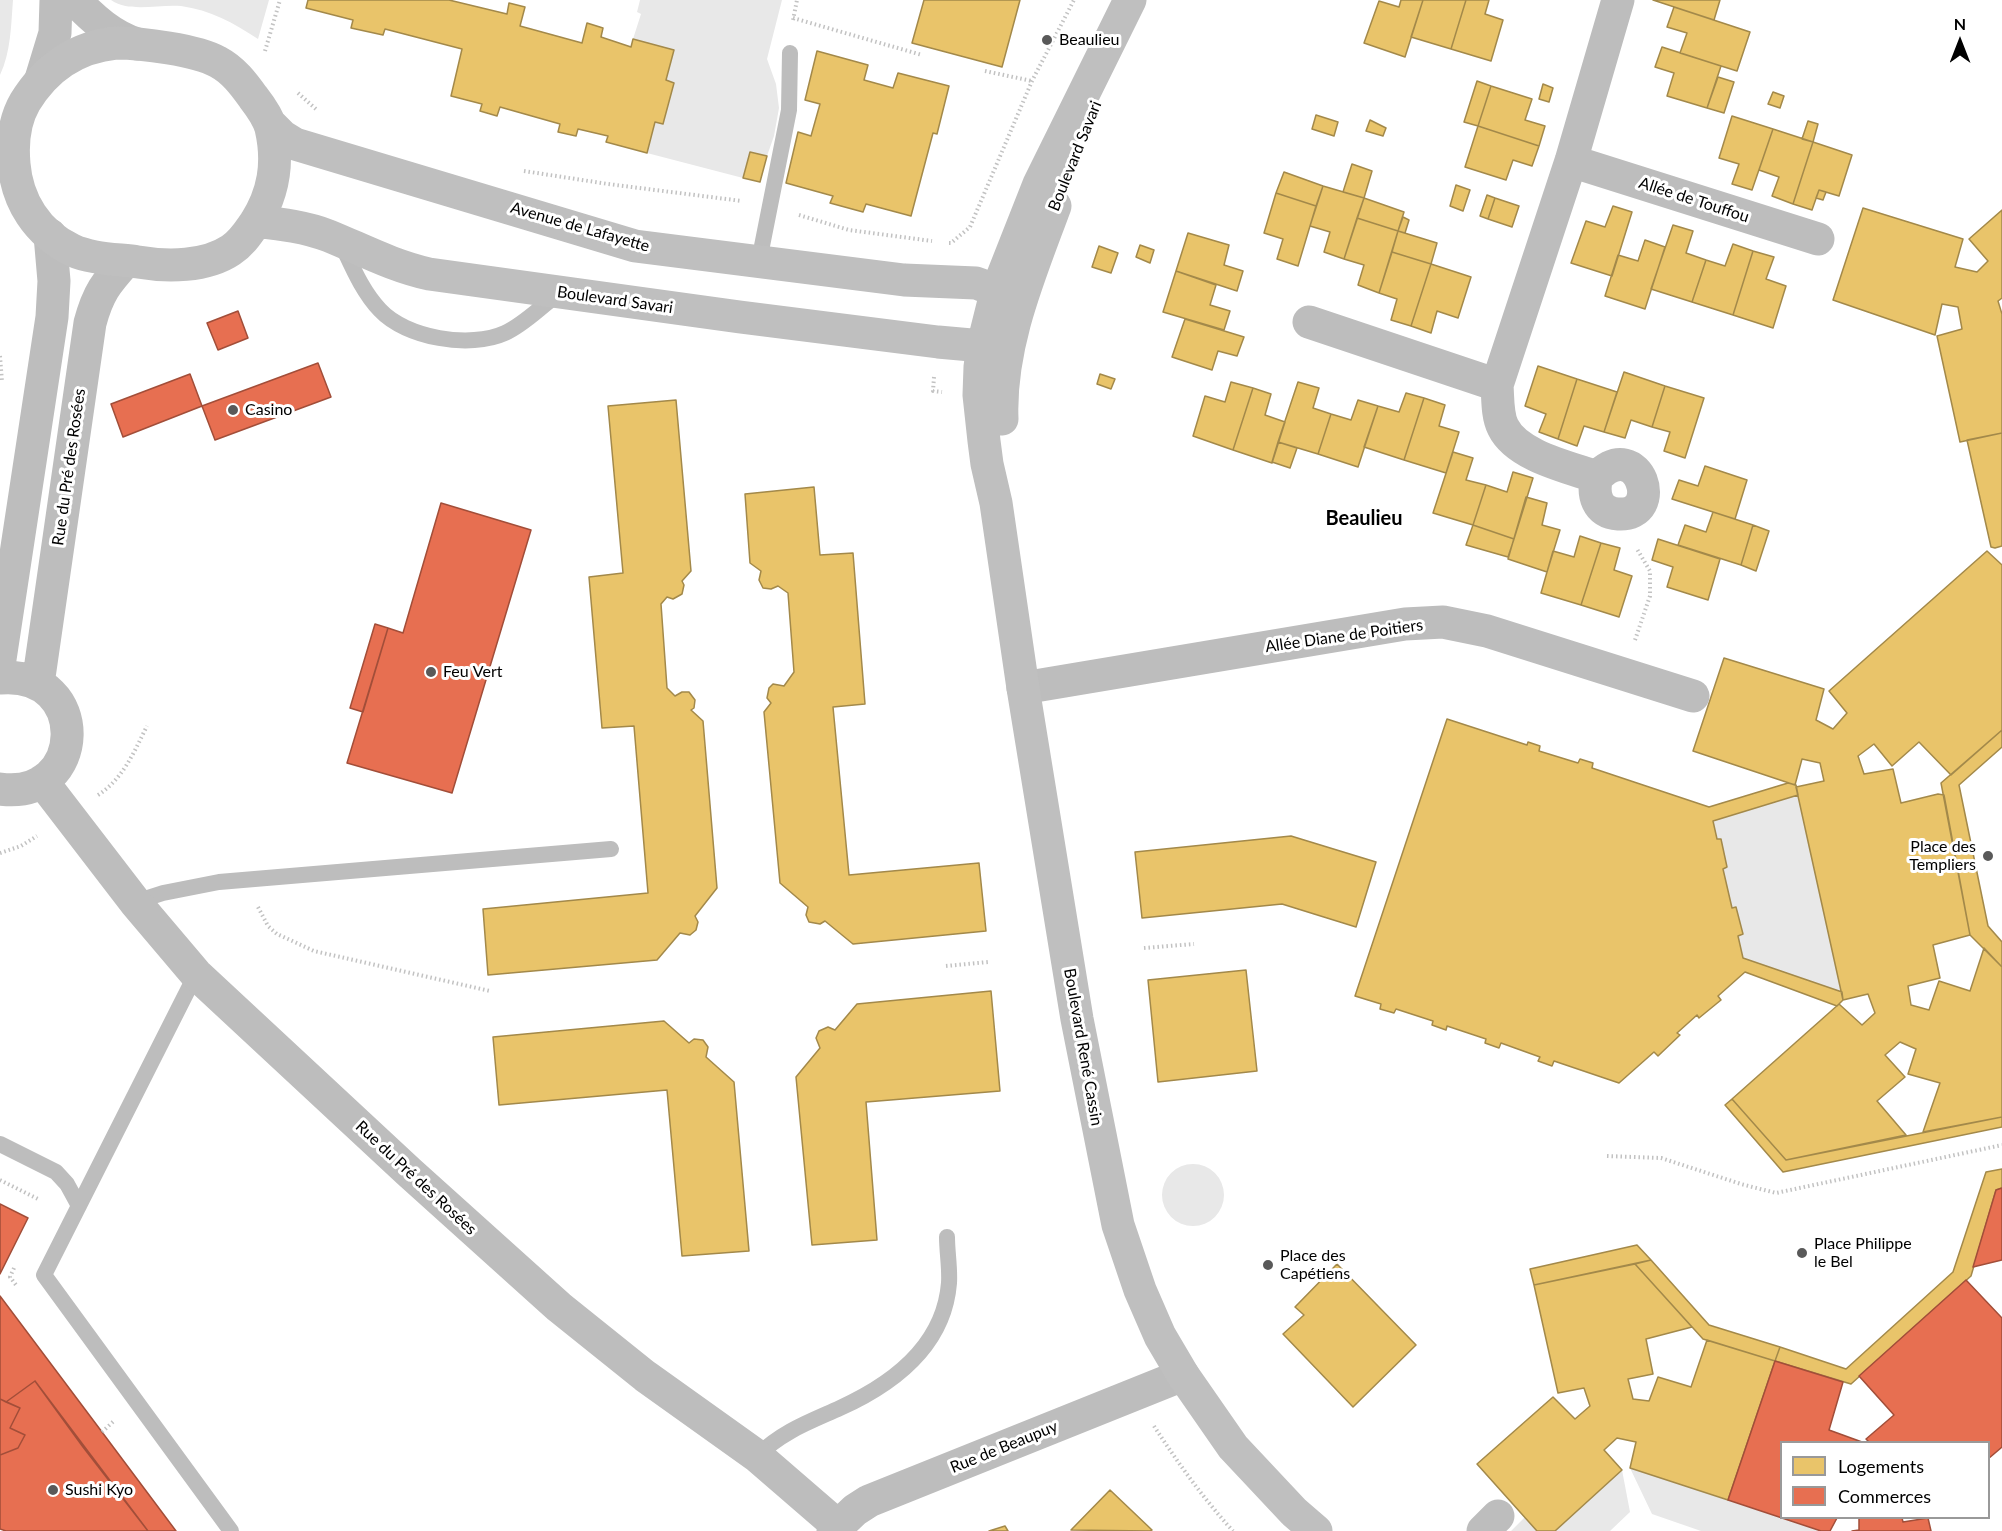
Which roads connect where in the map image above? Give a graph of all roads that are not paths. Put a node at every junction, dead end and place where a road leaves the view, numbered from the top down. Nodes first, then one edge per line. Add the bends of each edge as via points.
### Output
1 (56, 0) edge
2 (75, 0) edge
3 (1615, 1) edge
4 (1128, 3) edge
5 (137, 44) junction
6 (790, 53) dead end
7 (41, 78) junction
8 (270, 124) junction
9 (7, 128) edge
10 (1571, 161) junction
11 (14, 209) edge
12 (256, 221) junction
13 (50, 236) junction
14 (1818, 239) dead end
15 (340, 242) junction
16 (126, 261) junction
17 (759, 261) junction
18 (986, 288) junction
19 (561, 293) junction
20 (1310, 322) dead end
21 (1001, 342) junction
22 (1497, 385) junction
23 (1623, 515) road end
24 (0, 659) edge
25 (0, 678) edge
26 (38, 684) junction
27 (1023, 688) junction
28 (1693, 696) dead end
29 (42, 781) junction
30 (0, 789) edge
31 (611, 849) dead end
32 (135, 902) junction
33 (196, 974) junction
34 (0, 1144) edge
35 (79, 1206) junction
36 (947, 1237) dead end
37 (1183, 1375) junction
38 (757, 1456) junction
39 (835, 1528) edge
40 (231, 1531) edge
41 (1316, 1531) edge

1 - 7 street via 55,33
2 - 5 street via 121,39
3 - 10 street
4 - 18 street, Boulevard Savari via 1062,96 995,236
4 - 21 street, Boulevard Savari via 1109,73
5 - 7 street, Avenue de Lafayette via 116,43 87,49
5 - 8 street, Avenue de Lafayette via 217,61 240,78
6 - 17 lane via 789,110
7 - 9 street, Avenue de Lafayette
8 - 12 street, Avenue de Lafayette via 275,145 272,188
8 - 17 street, Avenue de Lafayette via 295,144 635,246
9 - 11 street, Avenue de Lafayette via 13,154
10 - 14 street, Allée de Touffou
10 - 22 street
11 - 13 street, Avenue de Lafayette
12 - 15 street, Boulevard Savari via 299,227
12 - 16 street, Avenue de Lafayette via 231,251 212,259 182,265
13 - 16 street, Avenue de Lafayette via 72,250
13 - 24 street via 52,317
15 - 19 street, Boulevard Savari via 420,272
15 - 19 lane via 366,293 381,312 424,335 481,340 502,334
16 - 26 street, Rue du Pré des Rosées via 101,292 90,322
17 - 18 street, Avenue de Lafayette
18 - 21 street, Boulevard Savari
19 - 21 street, Boulevard Savari via 878,334
20 - 22 street
21 - 27 street, Boulevard René Cassin via 979,395
22 - 23 street via 1502,426 1509,438 1521,448 1597,477 1594,488 1602,509
25 - 26 street via 27,679
26 - 29 street via 54,696 64,712 69,734 64,758
27 - 28 street, Allée Diane de Poitiers via 1405,624 1443,622 1487,631
27 - 37 street, Boulevard René Cassin via 1077,1020 1118,1225 1140,1290
29 - 30 street via 15,791
29 - 32 street, Rue du Pré des Rosées
31 - 32 lane via 219,882
32 - 33 street, Rue du Pré des Rosées
33 - 35 lane
33 - 38 street, Rue du Pré des Rosées via 559,1307 645,1376
34 - 35 lane via 56,1172
35 - 40 lane via 44,1275
36 - 38 lane via 949,1284 940,1319 925,1349 879,1387 781,1435
37 - 39 street, Rue de Beaupuy via 869,1501
37 - 41 street, Boulevard René Cassin via 1233,1447
38 - 39 street, Rue du Pré des Rosées

